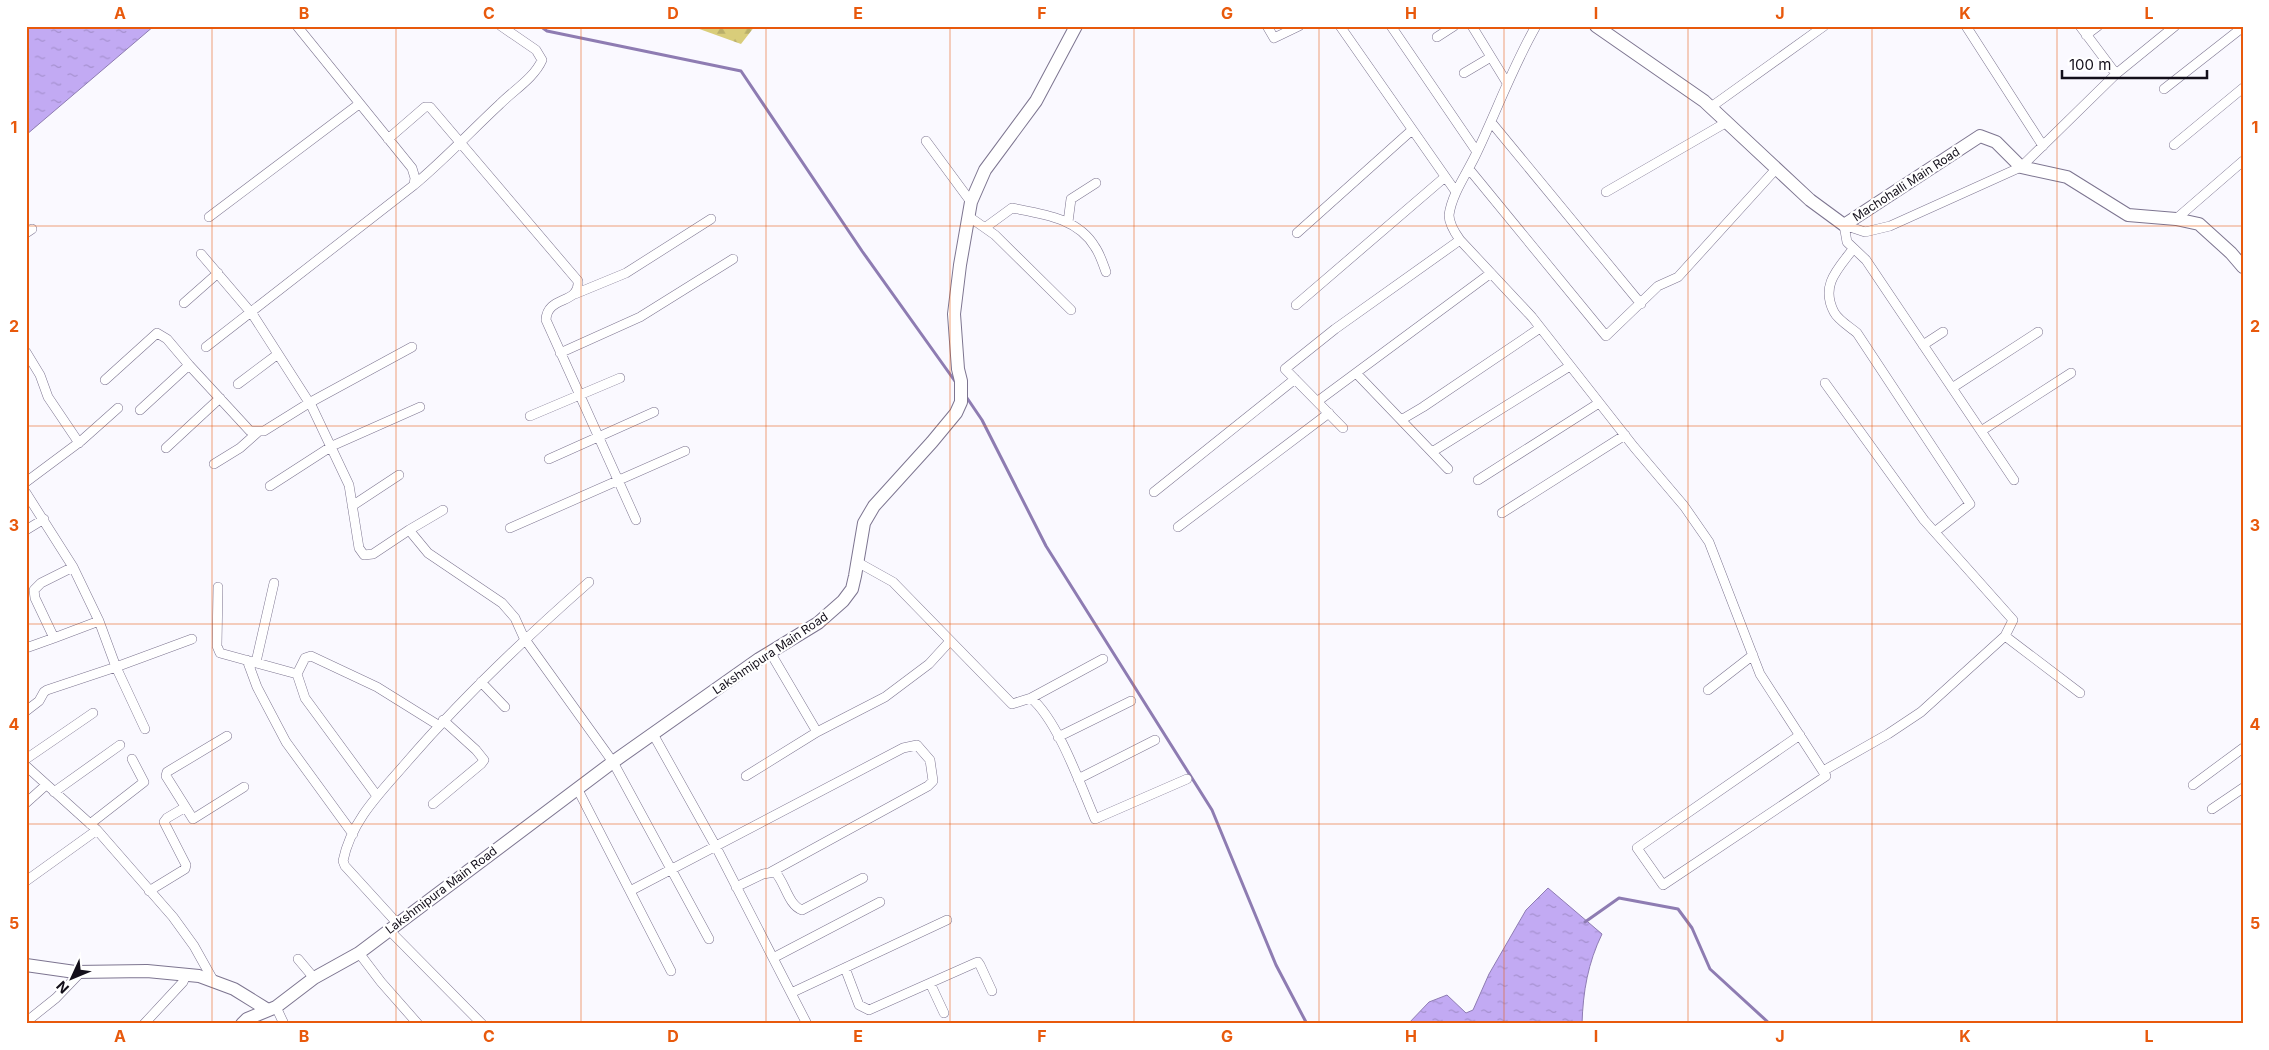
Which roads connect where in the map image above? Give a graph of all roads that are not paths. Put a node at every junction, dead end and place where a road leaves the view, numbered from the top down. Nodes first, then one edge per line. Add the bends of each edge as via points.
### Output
1 (297, 26) edge
2 (501, 26) edge
3 (1076, 26) edge
4 (1267, 26) edge
5 (1299, 26) edge
6 (1340, 26) edge
7 (1391, 26) edge
8 (1454, 26) edge
9 (1472, 26) edge
10 (1536, 26) edge
11 (1596, 26) edge
12 (1824, 26) edge
13 (1966, 26) edge
14 (2080, 26) edge
15 (2098, 26) edge
16 (2175, 26) edge
17 (2243, 27) edge
18 (2086, 35) junction
19 (1437, 37) dead end
20 (1492, 58) junction
21 (1464, 73) dead end
22 (2116, 74) junction
23 (1507, 83) junction
24 (2243, 88) edge
25 (2164, 89) dead end
26 (359, 104) junction
27 (1711, 108) junction
28 (1491, 122) junction
29 (1727, 122) junction
30 (1412, 130) junction
31 (388, 139) junction
32 (926, 141) dead end
33 (461, 143) junction
34 (2174, 145) dead end
35 (2043, 146) junction
36 (1477, 152) junction
37 (2243, 161) edge
38 (2021, 167) junction
39 (1776, 168) junction
40 (1469, 169) junction
41 (1445, 176) junction
42 (1096, 183) dead end
43 (414, 185) junction
44 (1456, 192) junction
45 (1606, 192) dead end
46 (971, 202) junction
47 (968, 216) junction
48 (208, 217) dead end
49 (2176, 218) junction
50 (711, 219) dead end
51 (1068, 222) junction
52 (1844, 225) junction
53 (986, 227) junction
54 (1297, 233) dead end
55 (1460, 240) junction
56 (1853, 249) junction
57 (201, 254) dead end
58 (733, 259) dead end
59 (2243, 267) edge
60 (1106, 272) dead end
61 (218, 273) junction
62 (1490, 273) junction
63 (575, 294) junction
64 (184, 303) dead end
65 (1641, 304) junction
66 (1296, 305) dead end
67 (1070, 310) dead end
68 (250, 311) junction
69 (1540, 328) junction
70 (1943, 332) dead end
71 (2038, 332) dead end
72 (1923, 346) junction
73 (206, 347) dead end
74 (412, 347) dead end
75 (26, 352) edge
76 (560, 352) junction
77 (278, 354) junction
78 (189, 365) junction
79 (1570, 366) junction
80 (1356, 373) junction
81 (2071, 374) dead end
82 (620, 378) dead end
83 (1295, 379) junction
84 (105, 380) dead end
85 (1825, 383) dead end
86 (238, 384) dead end
87 (1952, 388) junction
88 (579, 395) junction
89 (220, 398) junction
90 (1318, 401) junction
91 (309, 403) junction
92 (1599, 403) junction
93 (420, 406) dead end
94 (118, 408) dead end
95 (140, 410) dead end
96 (654, 412) dead end
97 (1329, 413) junction
98 (530, 416) dead end
99 (1401, 420) junction
100 (1343, 428) dead end
101 (1980, 431) junction
102 (258, 432) junction
103 (1625, 435) junction
104 (598, 437) junction
105 (79, 443) junction
106 (332, 446) junction
107 (166, 448) dead end
108 (685, 450) dead end
109 (1432, 452) junction
110 (549, 459) dead end
111 (214, 464) dead end
112 (1448, 469) dead end
113 (399, 475) dead end
114 (618, 480) junction
115 (1478, 480) dead end
116 (2014, 480) dead end
117 (26, 482) edge
118 (270, 486) dead end
119 (1154, 492) dead end
120 (26, 493) edge
121 (352, 506) junction
122 (443, 510) dead end
123 (1502, 513) dead end
124 (44, 519) junction
125 (636, 520) dead end
126 (1178, 527) dead end
127 (510, 528) dead end
128 (26, 530) edge
129 (409, 530) junction
130 (1936, 531) junction
131 (858, 563) junction
132 (73, 567) junction
133 (589, 582) dead end
134 (274, 583) dead end
135 (218, 587) dead end
136 (99, 621) junction
137 (2005, 636) junction
138 (54, 638) junction
139 (524, 638) junction
140 (192, 639) dead end
141 (950, 640) junction
142 (26, 648) edge
143 (770, 652) junction
144 (1753, 655) junction
145 (1104, 659) dead end
146 (252, 661) junction
147 (116, 667) junction
148 (297, 674) junction
149 (481, 682) junction
150 (1708, 690) dead end
151 (2080, 693) dead end
152 (1030, 698) junction
153 (1131, 700) dead end
154 (505, 707) dead end
155 (26, 711) edge
156 (92, 713) dead end
157 (441, 723) junction
158 (145, 729) dead end
159 (817, 732) junction
160 (653, 734) junction
161 (1800, 735) junction
162 (227, 736) dead end
163 (1058, 736) junction
164 (1155, 740) dead end
165 (120, 745) dead end
166 (2243, 748) edge
167 (26, 759) edge
168 (132, 759) dead end
169 (613, 762) junction
170 (26, 766) edge
171 (1823, 771) junction
172 (746, 776) dead end
173 (1078, 779) junction
174 (1188, 779) dead end
175 (46, 785) junction
176 (2193, 785) dead end
177 (244, 788) dead end
178 (577, 788) junction
179 (2243, 788) edge
180 (54, 792) junction
181 (377, 796) junction
182 (26, 803) edge
183 (433, 804) dead end
184 (184, 808) junction
185 (2212, 809) dead end
186 (94, 827) junction
187 (353, 834) junction
188 (715, 845) junction
189 (670, 869) junction
190 (771, 872) junction
191 (864, 878) dead end
192 (26, 881) edge
193 (736, 886) junction
194 (149, 891) junction
195 (630, 891) junction
196 (880, 902) dead end
197 (947, 920) dead end
198 (393, 926) junction
199 (709, 939) dead end
200 (358, 952) junction
201 (773, 958) junction
202 (298, 959) dead end
203 (26, 965) edge
204 (845, 968) junction
205 (670, 971) dead end
206 (81, 972) junction
207 (186, 975) junction
208 (314, 978) junction
209 (213, 980) junction
210 (930, 983) junction
211 (992, 991) dead end
212 (791, 993) junction
213 (272, 1008) junction
214 (944, 1013) dead end
215 (26, 1022) edge
216 (144, 1024) edge
217 (242, 1024) edge
218 (284, 1024) edge
219 (418, 1024) edge
220 (482, 1024) edge
221 (807, 1024) edge

1 - 26 street
2 - 33 street via 536,50 542,60 538,70
3 - 46 main road, Lakshmipura Main Road via 1036,102 985,170
4 - 5 street via 1274,38
6 - 30 street
7 - 36 street
8 - 19 street
9 - 20 street
10 - 23 street
11 - 27 main road, Machohalli Main Road
12 - 27 street
13 - 35 street
14 - 18 street
15 - 18 street
16 - 22 street
17 - 25 street
18 - 22 street
20 - 21 street
20 - 23 street
22 - 35 street
23 - 28 street
24 - 34 street
26 - 31 street
26 - 48 street
27 - 29 main road, Machohalli Main Road
28 - 36 street
28 - 65 street
29 - 39 main road, Machohalli Main Road
29 - 45 street
30 - 41 street
30 - 54 street
31 - 33 street via 425,107 430,107
31 - 43 street via 412,168
32 - 46 street
33 - 43 street
33 - 63 street via 578,281
35 - 38 street
36 - 40 street
37 - 49 street
38 - 49 main road via 2067,177 2128,215
38 - 52 street via 1890,226 1865,232
38 - 52 main road, Machohalli Main Road via 1996,142 1980,136
39 - 52 main road, Machohalli Main Road via 1810,200
39 - 65 street via 1678,277 1658,286
40 - 44 street
40 - 65 street via 1606,336
41 - 44 street
41 - 66 street
42 - 51 street via 1071,199
43 - 68 street
44 - 55 street via 1449,217
46 - 47 main road, Lakshmipura Main Road
47 - 53 street
47 - 131 main road, Lakshmipura Main Road via 954,314 961,402 938,435 874,506 864,523
49 - 59 main road via 2199,224
50 - 63 street via 626,272
51 - 53 street via 1012,208
51 - 60 street via 1095,246
52 - 56 street via 1847,242
53 - 67 street
55 - 62 street
55 - 83 street via 1285,369
56 - 72 street via 1866,260
56 - 130 street via 1831,278 1829,295 1834,313 1857,333 1970,504
57 - 61 street
58 - 76 street via 640,316
61 - 64 street
61 - 68 street
62 - 69 street
62 - 80 street
63 - 76 street via 547,312 548,326
68 - 73 street
68 - 77 street
69 - 79 street
69 - 99 street
70 - 72 street
71 - 87 street
72 - 87 street
74 - 91 street
75 - 105 street via 48,397
76 - 88 street
77 - 86 street
77 - 91 street
78 - 84 street via 167,339 157,333
78 - 89 street
78 - 95 street
79 - 92 street
79 - 109 street
80 - 90 street
80 - 99 street
81 - 101 street
82 - 88 street
83 - 90 street
83 - 119 street
85 - 130 street via 1924,520
87 - 101 street
88 - 98 street
88 - 104 street
89 - 102 street via 250,431
89 - 107 street
90 - 97 street
91 - 102 street
91 - 106 street
92 - 103 street
92 - 115 street
93 - 106 street
94 - 105 street
96 - 104 street
97 - 100 street
97 - 126 street
99 - 109 street
101 - 116 street
102 - 111 street
103 - 123 street
103 - 144 street via 1710,542
104 - 110 street
104 - 114 street
105 - 117 street
106 - 118 street
106 - 121 street via 349,485
108 - 114 street
109 - 112 street
113 - 121 street
114 - 125 street
114 - 127 street
120 - 124 street
121 - 129 street via 359,548 364,554 373,554
122 - 129 street
124 - 128 street
124 - 132 street
129 - 139 street via 428,553 502,603 515,618
130 - 137 street via 2013,620
131 - 141 street via 893,582
131 - 143 main road, Lakshmipura Main Road via 852,589 843,601 818,623
132 - 136 street
132 - 138 street via 34,590
133 - 139 street
134 - 146 street
135 - 146 street via 216,646 227,656
136 - 138 street
136 - 147 street
137 - 151 street
137 - 171 street via 1921,712
138 - 142 street
139 - 149 street
139 - 169 street
140 - 147 street
141 - 152 street via 1012,704
141 - 159 street via 929,664 885,696
143 - 159 street
143 - 160 main road, Lakshmipura Main Road
144 - 150 street
144 - 161 street via 1760,674
145 - 152 street
146 - 148 street
146 - 187 street via 257,686 286,742
147 - 155 street via 47,690 39,702
147 - 158 street
148 - 157 street via 305,658 311,656 352,673
148 - 181 street via 305,698
149 - 154 street
149 - 157 street
152 - 163 street via 1041,707
153 - 163 street
156 - 167 street
157 - 181 street
157 - 183 street via 484,760
159 - 172 street
160 - 169 main road, Lakshmipura Main Road
160 - 188 street
161 - 171 street
161 - 171 street via 1637,848 1663,886 1826,776
162 - 184 street via 167,772 166,776
163 - 173 street
164 - 173 street
165 - 180 street
166 - 176 street
168 - 186 street via 144,782
169 - 178 main road, Lakshmipura Main Road
169 - 189 street
170 - 175 street
173 - 174 street via 1095,819
175 - 180 street
175 - 182 street
177 - 184 street via 195,819
178 - 195 street
178 - 198 main road, Lakshmipura Main Road
179 - 185 street
180 - 186 street
181 - 187 street via 358,820
184 - 194 street via 164,822 186,865 185,869
186 - 192 street
186 - 194 street
187 - 198 street via 344,854 345,866
188 - 189 street
188 - 190 street via 903,748 917,745 930,760 933,781 928,786
188 - 193 street
189 - 195 street
189 - 199 street
190 - 191 street via 782,878 792,902 802,910
190 - 193 street
193 - 201 street
194 - 209 street via 194,946
195 - 205 street
196 - 201 street
197 - 204 street
198 - 200 main road, Lakshmipura Main Road
198 - 220 street
200 - 208 main road, Lakshmipura Main Road
200 - 219 street
201 - 212 street
202 - 208 street
203 - 206 main road
204 - 210 street via 859,1005 869,1010
204 - 212 street
206 - 207 main road via 148,971
206 - 215 street
207 - 209 main road
207 - 216 street
208 - 213 main road, Lakshmipura Main Road
209 - 213 main road
210 - 211 street via 978,962
210 - 214 street
212 - 221 street
213 - 217 main road, Lakshmipura Main Road
213 - 218 street

